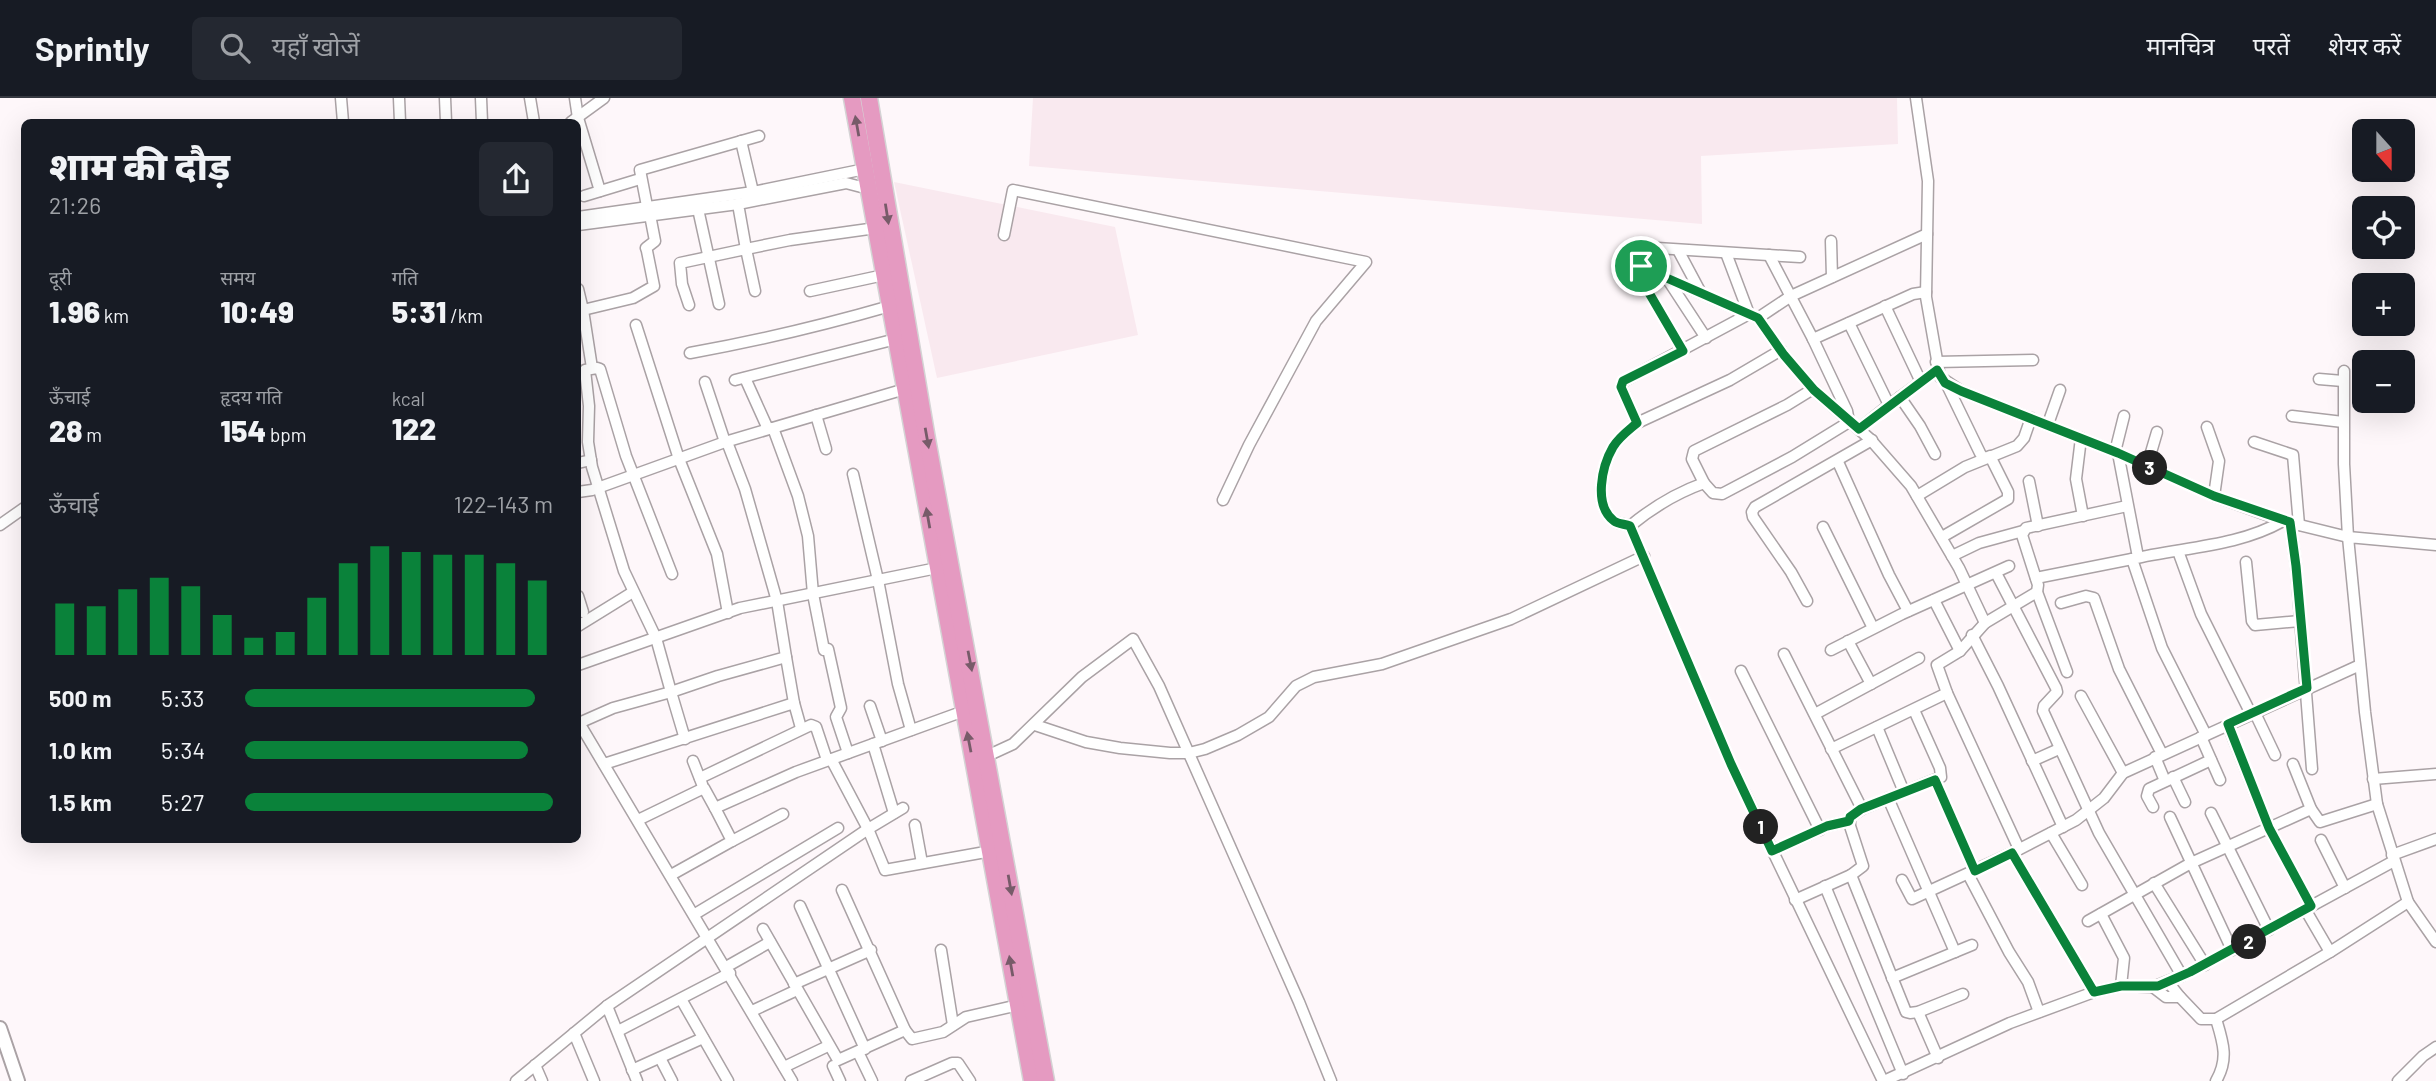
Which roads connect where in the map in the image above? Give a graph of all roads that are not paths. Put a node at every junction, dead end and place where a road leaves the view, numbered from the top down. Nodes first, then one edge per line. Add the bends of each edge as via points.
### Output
1 (341, 98) edge
2 (400, 98) edge
3 (445, 98) edge
4 (481, 98) edge
5 (530, 98) edge
6 (575, 98) edge
7 (604, 98) edge
8 (852, 98) edge
9 (869, 98) edge
10 (1916, 98) edge
11 (343, 119) edge
12 (400, 119) edge
13 (446, 119) edge
14 (482, 119) edge
15 (534, 119) edge
16 (574, 119) edge
17 (575, 119) edge
18 (759, 136) dead end
19 (581, 139) edge
20 (741, 141) junction
21 (865, 169) junction
22 (640, 179) junction
23 (869, 189) junction
24 (600, 191) junction
25 (753, 192) junction
26 (583, 195) dead end
27 (738, 204) junction
28 (698, 209) junction
29 (644, 211) junction
30 (581, 218) edge
31 (581, 224) edge
32 (876, 228) junction
33 (1927, 234) junction
34 (1004, 235) dead end
35 (1831, 241) dead end
36 (1657, 248) dead end
37 (746, 249) junction
38 (1678, 250) junction
39 (1726, 253) junction
40 (1769, 255) junction
41 (1800, 257) dead end
42 (709, 258) junction
43 (884, 275) junction
44 (1832, 277) junction
45 (1667, 278) junction
46 (755, 291) dead end
47 (810, 291) dead end
48 (1926, 292) junction
49 (1701, 293) junction
50 (1791, 296) junction
51 (581, 302) edge
52 (719, 304) dead end
53 (689, 305) dead end
54 (890, 306) junction
55 (1885, 306) junction
56 (583, 310) junction
57 (1754, 316) junction
58 (1849, 323) junction
59 (636, 325) dead end
60 (1706, 338) junction
61 (895, 339) junction
62 (1813, 339) junction
63 (1781, 350) junction
64 (1683, 351) junction
65 (690, 353) dead end
66 (2033, 360) dead end
67 (1936, 366) junction
68 (585, 369) edge
69 (2319, 379) dead end
70 (705, 382) dead end
71 (1921, 382) junction
72 (1945, 383) junction
73 (905, 389) junction
74 (1813, 389) junction
75 (2060, 390) dead end
76 (1900, 397) junction
77 (1889, 405) junction
78 (816, 415) junction
79 (2124, 416) dead end
80 (2292, 416) dead end
81 (2031, 418) junction
82 (1849, 422) junction
83 (2343, 422) junction
84 (1637, 423) junction
85 (2048, 424) junction
86 (2207, 427) dead end
87 (773, 428) junction
88 (1859, 429) junction
89 (2157, 432) dead end
90 (2081, 438) junction
91 (1872, 440) junction
92 (726, 442) junction
93 (2254, 442) dead end
94 (826, 449) dead end
95 (2117, 452) junction
96 (1935, 454) dead end
97 (1987, 457) junction
98 (679, 459) junction
99 (591, 460) junction
100 (581, 462) edge
101 (1838, 462) junction
102 (2147, 466) junction
103 (853, 474) dead end
104 (633, 475) junction
105 (2029, 481) dead end
106 (1704, 483) junction
107 (598, 487) junction
108 (581, 491) edge
109 (1917, 496) junction
110 (2214, 496) junction
111 (1223, 500) dead end
112 (2127, 506) junction
113 (21, 510) edge
114 (2083, 516) junction
115 (2291, 523) junction
116 (0, 525) edge
117 (1630, 526) junction
118 (2038, 526) junction
119 (1823, 527) dead end
120 (2023, 531) junction
121 (1942, 537) junction
122 (2348, 537) junction
123 (2436, 545) edge
124 (2178, 551) junction
125 (1644, 556) junction
126 (1952, 556) junction
127 (2135, 558) junction
128 (2246, 562) dead end
129 (2009, 566) dead end
130 (937, 568) junction
131 (1996, 573) junction
132 (671, 574) dead end
133 (2036, 578) junction
134 (878, 580) junction
135 (1967, 585) junction
136 (633, 592) junction
137 (2037, 592) junction
138 (813, 594) junction
139 (1934, 600) junction
140 (778, 601) junction
141 (1807, 601) dead end
142 (2061, 603) dead end
143 (581, 606) edge
144 (2014, 607) junction
145 (1908, 611) junction
146 (583, 612) dead end
147 (728, 612) junction
148 (2300, 621) junction
149 (1985, 623) junction
150 (581, 624) edge
151 (1872, 628) junction
152 (1972, 635) junction
153 (656, 638) junction
154 (1848, 641) junction
155 (1831, 650) dead end
156 (1961, 650) junction
157 (1784, 654) dead end
158 (786, 657) junction
159 (1919, 658) dead end
160 (581, 665) edge
161 (2360, 665) junction
162 (1741, 671) dead end
163 (2067, 672) dead end
164 (1871, 684) junction
165 (2307, 688) junction
166 (671, 692) junction
167 (1947, 693) junction
168 (2081, 696) dead end
169 (794, 703) junction
170 (870, 706) dead end
171 (1914, 710) junction
172 (964, 711) junction
173 (2253, 713) junction
174 (1815, 714) junction
175 (581, 721) edge
176 (1035, 724) junction
177 (2228, 724) junction
178 (581, 727) edge
179 (1877, 727) junction
180 (801, 728) junction
181 (911, 730) junction
182 (2203, 736) junction
183 (685, 739) junction
184 (877, 742) junction
185 (1831, 749) junction
186 (2059, 749) junction
187 (848, 753) junction
188 (1189, 753) junction
189 (987, 755) junction
190 (2275, 755) dead end
191 (2159, 756) junction
192 (829, 760) junction
193 (2211, 760) junction
194 (693, 761) dead end
195 (2032, 761) junction
196 (604, 764) junction
197 (2293, 764) dead end
198 (2312, 769) dead end
199 (2123, 773) junction
200 (2436, 774) edge
201 (2169, 779) junction
202 (2373, 779) junction
203 (1935, 780) junction
204 (2220, 780) dead end
205 (702, 783) junction
206 (1904, 792) junction
207 (1888, 798) junction
208 (2185, 802) dead end
209 (2377, 804) junction
210 (2153, 807) dead end
211 (715, 808) junction
212 (1861, 809) junction
213 (2311, 809) junction
214 (2088, 811) junction
215 (2211, 813) dead end
216 (783, 814) dead end
217 (2169, 817) dead end
218 (638, 820) junction
219 (1849, 821) junction
220 (915, 825) dead end
221 (2063, 827) junction
222 (838, 828) dead end
223 (2269, 828) junction
224 (868, 829) junction
225 (1820, 830) junction
226 (2051, 833) junction
227 (2436, 839) edge
228 (2321, 840) dead end
229 (733, 841) junction
230 (2227, 847) junction
231 (990, 851) junction
232 (1772, 851) junction
233 (2016, 851) junction
234 (2393, 858) junction
235 (922, 863) junction
236 (2191, 863) junction
237 (1972, 873) junction
238 (1851, 875) junction
239 (671, 876) junction
240 (1902, 880) dead end
241 (2154, 883) junction
242 (1825, 886) junction
243 (2082, 886) dead end
244 (2344, 888) junction
245 (842, 890) dead end
246 (1927, 893) junction
247 (2134, 895) junction
248 (1795, 900) junction
249 (2408, 902) junction
250 (800, 906) dead end
251 (2308, 908) junction
252 (695, 914) junction
253 (2101, 914) junction
254 (2088, 921) dead end
255 (763, 929) dead end
256 (2269, 930) junction
257 (708, 936) junction
258 (770, 942) junction
259 (2436, 943) edge
260 (1972, 945) dead end
261 (871, 950) junction
262 (942, 950) dead end
263 (2232, 950) junction
264 (1955, 952) junction
265 (2330, 952) junction
266 (2205, 965) junction
267 (830, 969) junction
268 (728, 970) junction
269 (2182, 976) junction
270 (1892, 978) junction
271 (2168, 982) junction
272 (2121, 986) junction
273 (796, 987) junction
274 (2153, 988) junction
275 (2094, 992) junction
276 (1962, 994) dead end
277 (2180, 997) junction
278 (681, 999) junction
279 (1018, 1005) junction
280 (607, 1006) junction
281 (751, 1011) junction
282 (1918, 1012) junction
283 (2039, 1012) junction
284 (2216, 1019) junction
285 (953, 1026) junction
286 (0, 1028) edge
287 (905, 1030) junction
288 (618, 1031) junction
289 (574, 1032) junction
290 (703, 1038) junction
291 (828, 1046) junction
292 (2436, 1047) edge
293 (861, 1051) junction
294 (660, 1058) junction
295 (1938, 1058) junction
296 (535, 1065) junction
297 (833, 1066) dead end
298 (784, 1067) junction
299 (632, 1070) junction
300 (1903, 1074) junction
301 (18, 1081) edge
302 (516, 1081) edge
303 (542, 1081) edge
304 (594, 1081) edge
305 (637, 1081) edge
306 (672, 1081) edge
307 (728, 1081) edge
308 (791, 1081) edge
309 (840, 1081) edge
310 (872, 1081) edge
311 (911, 1081) edge
312 (970, 1081) edge
313 (1032, 1081) edge
314 (1046, 1081) edge
315 (1331, 1081) edge
316 (1883, 1081) edge
317 (2216, 1081) edge
318 (2398, 1081) edge

1 - 11 street
2 - 12 street
3 - 13 street
4 - 14 street
5 - 15 street
6 - 16 street
7 - 17 street
21 -> 8 main road
9 -> 189 main road
10 - 33 street via 1928,181
18 - 20 street
19 - 24 street
20 - 22 street via 643,168
20 - 25 street
21 - 23 main road
21 - 25 street
22 - 24 street
22 - 29 street
23 - 27 street via 846,183
23 - 32 main road
24 - 26 street
25 - 29 street
27 - 28 street
27 - 37 street
28 - 29 street
28 - 42 street
29 - 30 street
29 - 31 street
29 - 56 street via 655,241 646,248 652,289
32 - 37 street
32 - 43 main road
33 - 44 street
33 - 48 street
34 - 111 street via 1013,190 1366,262 1315,321
35 - 44 street
36 - 38 street
37 - 42 street
37 - 46 street
38 - 39 street
38 - 49 street
39 - 40 street
39 - 57 street
40 - 41 street
40 - 50 street
42 - 52 street
42 - 53 street via 680,263
43 - 47 street
43 - 54 main road
44 - 50 street
45 - 49 street
45 - 60 street
45 - 64 street via 1636,267
48 - 55 street
48 - 67 street
49 - 57 street
50 - 57 street
50 - 62 street
51 - 56 street
54 - 61 main road
54 - 65 street via 771,338
55 - 58 street
55 - 71 street
56 - 68 street
57 - 60 street
57 - 63 street
58 - 62 street
58 - 77 street
59 - 98 street
60 - 64 street
61 - 73 main road
61 - 87 street via 740,379 768,429
62 - 82 street
63 - 74 street
63 - 84 street via 1730,380
64 - 84 street via 1623,381 1621,387
66 - 67 street
67 - 71 street
67 - 72 street
68 - 99 street
68 - 104 street via 600,369
69 - 83 street via 2344,376
70 - 92 street
71 - 76 street
72 - 81 street
72 - 97 street via 1980,453
73 - 78 street
130 -> 73 main road
74 - 82 street
74 - 106 street via 1694,451 1692,459
75 - 85 street
76 - 77 street
76 - 96 street
77 - 88 street
78 - 87 street
78 - 94 street
79 - 95 street
80 - 83 street
81 - 85 street
81 - 97 street via 2017,446
82 - 88 street
82 - 106 street via 1722,494 1713,493
83 - 122 street
84 - 117 street via 1614,445 1602,481 1607,512 1616,522
85 - 90 street
86 - 110 street via 2219,461
87 - 92 street
87 - 138 street via 808,536
88 - 91 street
89 - 102 street
90 - 95 street
90 - 114 street via 2076,479
91 - 101 street
91 - 109 street
92 - 98 street
92 - 140 street
93 - 115 street via 2293,455
95 - 102 street
95 - 112 street
97 - 109 street
97 - 121 street via 2008,499
98 - 104 street
98 - 147 street via 717,554
99 - 100 street
99 - 107 street
101 - 141 street via 1752,512
101 - 145 street
102 - 110 street
103 - 134 street
104 - 107 street
104 - 132 street
105 - 118 street
106 - 117 street via 1649,510
107 - 108 street
107 - 136 street
109 - 121 street
110 - 115 street
112 - 114 street
112 - 127 street
113 - 116 street
114 - 118 street
115 - 122 street
115 - 124 street
115 - 148 street
117 - 125 street
118 - 120 street
119 - 151 street
120 - 126 street
120 - 133 street
121 - 126 street
122 - 123 street
122 - 161 street
124 - 127 street
124 - 173 street via 2204,622
125 - 188 street via 1511,619 1382,664 1314,677 1296,686 1269,717 1252,728
125 - 232 street
126 - 135 street
127 - 133 street
127 - 182 street via 2162,649
128 - 148 street via 2255,625
129 - 131 street
130 - 134 street
130 - 172 main road
131 - 135 street
131 - 144 street
133 - 137 street
134 - 138 street
134 - 181 street
135 - 139 street
135 - 149 street
136 - 150 street
136 - 153 street
137 - 144 street
137 - 163 street
138 - 140 street
138 - 187 street via 841,708 836,718
139 - 145 street
139 - 156 street
140 - 147 street
140 - 158 street
142 - 191 street via 2094,598 2123,679
143 - 146 street
144 - 149 street
144 - 186 street via 2056,688 2043,711
145 - 151 street
147 - 153 street
148 - 165 street
149 - 152 street
151 - 154 street
152 - 156 street
152 - 195 street
153 - 160 street
153 - 166 street
154 - 155 street
154 - 164 street
156 - 167 street via 1937,665
157 - 174 street
158 - 166 street
158 - 169 street
159 - 164 street
161 - 165 street
161 - 202 street
162 - 225 street
164 - 174 street
165 - 173 street
165 - 198 street
166 - 175 street
166 - 183 street
167 - 171 street
167 - 233 street
168 - 199 street
169 - 180 street
169 - 183 street
170 - 184 street
171 - 179 street
171 - 203 street via 1942,773
172 - 181 street
231 -> 172 main road
173 - 177 street
173 - 190 street
174 - 185 street
176 - 188 street via 1086,742
176 - 188 street via 1083,677 1133,639
176 - 189 street via 1002,751
177 - 182 street
177 - 223 street
178 - 196 street
179 - 185 street
179 - 206 street
180 - 192 street via 816,727
180 - 205 street
181 - 184 street
182 - 191 street
182 - 193 street
183 - 196 street
184 - 187 street
184 - 224 street via 898,810
185 - 212 street
186 - 195 street
186 - 214 street
187 - 192 street
188 - 315 street
189 -> 314 main road
191 - 199 street
191 - 201 street
192 - 211 street
192 - 224 street
193 - 201 street
193 - 204 street
194 - 205 street
195 - 221 street
196 - 218 street
197 - 213 street
199 - 214 street
200 - 202 street
201 - 208 street
201 - 210 street via 2147,792
202 - 209 street
203 - 206 street
203 - 237 street
205 - 211 street
205 - 218 street
206 - 207 street
207 - 212 street
207 - 246 street
209 - 213 street via 2320,822
209 - 234 street
211 - 229 street
212 - 219 street
213 - 223 street
214 - 221 street
214 - 247 street
215 - 230 street
216 - 229 street
217 - 236 street
218 - 239 street
219 - 225 street
219 - 238 street via 1863,866
220 - 235 street
221 - 226 street
222 - 252 street
223 - 230 street
223 - 251 street
224 - 235 street via 885,870
224 - 257 street
225 - 232 street
226 - 233 street
226 - 243 street
227 - 234 street
228 - 244 street
229 - 239 street
230 - 236 street
230 - 256 street
231 - 235 street
279 -> 231 main road
232 - 248 street
233 - 237 street
233 - 275 street
234 - 244 street
234 - 249 street
236 - 241 street
236 - 263 street
237 - 246 street
237 - 283 street
238 - 242 street
238 - 270 street
239 - 252 street
240 - 246 street via 1912,899
241 - 247 street
241 - 266 street
242 - 248 street
242 - 300 street
244 - 251 street
245 - 261 street
246 - 264 street
247 - 253 street
247 - 269 street
248 - 316 street
249 - 259 street
249 - 265 street
250 - 267 street
251 - 256 street
251 - 265 street
252 - 257 street
253 - 254 street
253 - 272 street via 2124,958
255 - 258 street
256 - 263 street
257 - 268 street
257 - 280 street
258 - 268 street
258 - 273 street
260 - 264 street
261 - 267 street
261 - 287 street
262 - 285 street
263 - 266 street
264 - 270 street
265 - 284 street
266 - 269 street
267 - 273 street
267 - 293 street
268 - 278 street
268 - 281 street
269 - 271 street
270 - 282 street via 1906,1012
271 - 274 street
271 - 277 street
272 - 274 street
272 - 275 street
273 - 281 street
273 - 291 street
274 - 277 street via 2166,997
275 - 283 street
276 - 282 street
277 - 284 street via 2202,1019
278 - 288 street
278 - 290 street
279 - 285 street via 966,1017
279 - 313 main road
280 - 288 street
280 - 289 street
281 - 298 street
282 - 295 street
283 - 295 street
284 - 317 street via 2225,1049
285 - 287 street via 918,1039
286 - 301 street
287 - 293 street
288 - 299 street
289 - 296 street
289 - 304 street
290 - 294 street
290 - 307 street
291 - 293 street via 838,1060
291 - 298 street
292 - 318 street
293 - 310 street
294 - 299 street
294 - 306 street
295 - 300 street
296 - 302 street
296 - 303 street
297 - 309 street
298 - 308 street
299 - 305 street
300 - 316 street
311 - 312 street via 952,1063 958,1063

